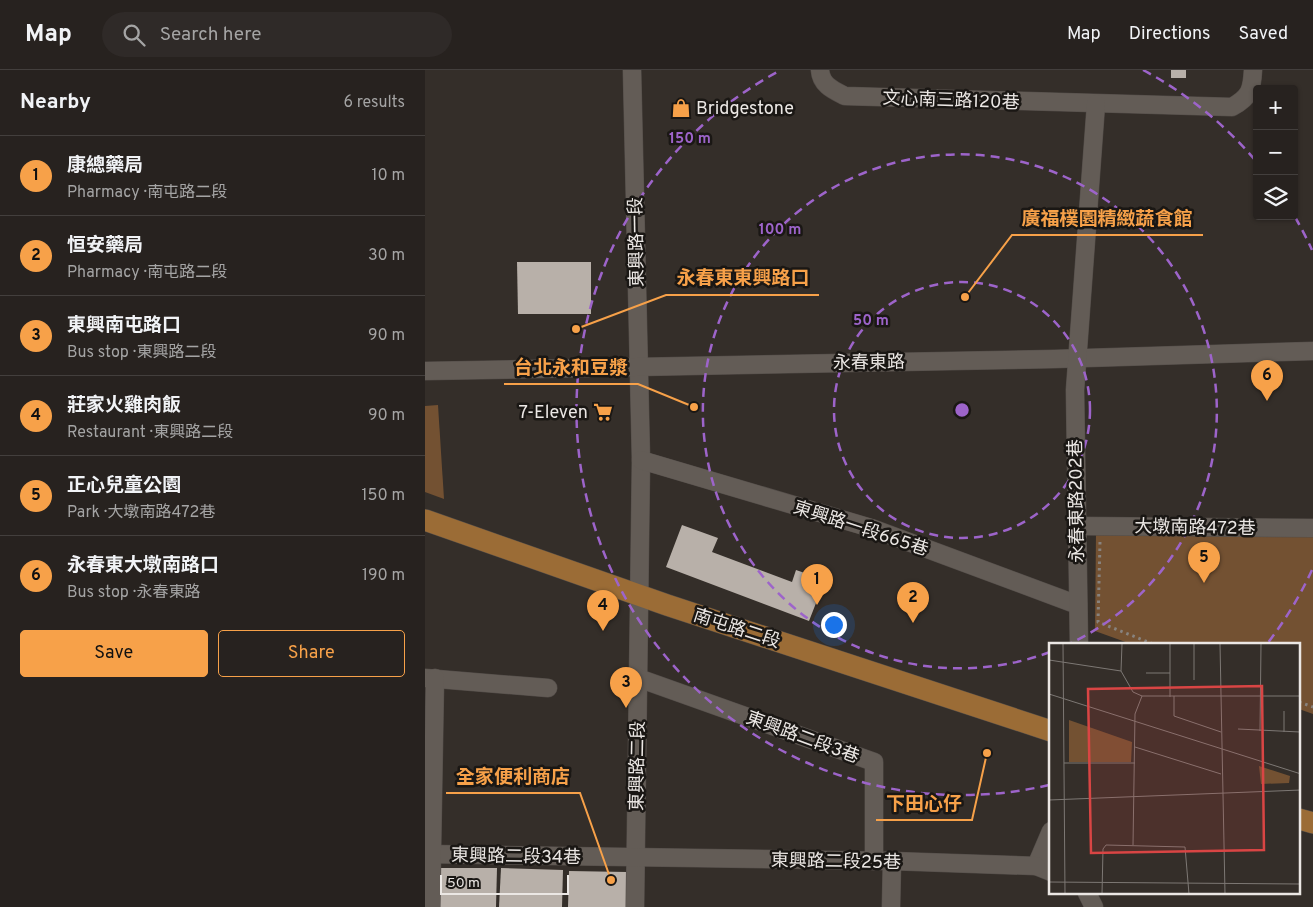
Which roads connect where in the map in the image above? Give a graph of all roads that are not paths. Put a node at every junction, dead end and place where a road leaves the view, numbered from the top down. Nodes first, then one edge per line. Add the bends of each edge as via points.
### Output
1 (633, 70) edge
2 (820, 70) edge
3 (1253, 70) edge
4 (1096, 104) junction
5 (1313, 351) edge
6 (1078, 358) junction
7 (638, 366) junction
8 (425, 371) edge
9 (641, 460) junction
10 (425, 520) edge
11 (1077, 526) junction
12 (1313, 528) edge
13 (638, 594) junction
14 (1078, 605) junction
15 (1079, 643) edge
16 (430, 678) edge
17 (638, 678) junction
18 (548, 688) dead end
19 (1049, 730) edge
20 (1301, 820) edge
21 (1313, 824) edge
22 (1049, 840) edge
23 (428, 854) edge
24 (636, 859) junction
25 (874, 861) junction
26 (892, 861) junction
27 (1043, 869) edge
28 (1088, 894) edge
29 (431, 907) edge
30 (635, 907) edge
31 (891, 907) edge
32 (1094, 907) edge

1 - 7 street, 東興路一段
2 - 4 street, 文心南三路120巷 via 821,78 830,89 845,96
3 - 4 street, 文心南三路120巷 via 1252,88 1243,100 1232,107
4 - 6 street, 永春東路202巷
5 - 6 street, 永春東路
6 - 7 street, 永春東路
6 - 11 street, 永春東路202巷 via 1075,390
7 - 8 street, 永春東路
7 - 9 street, 東興路一段
9 - 13 street, 東興路一段
9 - 14 street, 東興路一段665巷 via 871,528
10 - 13 main road, 南屯路二段
11 - 12 street, 大墩南路472巷
11 - 14 street, 永春東路202巷
13 - 17 street, 東興路二段
13 - 19 main road, 南屯路二段
14 - 15 street, 永春東路202巷
16 - 18 street
16 - 23 street
17 - 24 street, 東興路二段
17 - 25 street, 東興路二段3巷 via 874,762
20 - 21 main road
22 - 27 street
23 - 24 street, 東興路二段34巷
23 - 29 street
24 - 25 street, 東興路二段25巷
24 - 30 street, 東興路二段
25 - 26 street, 東興路二段25巷
26 - 27 street, 東興路二段25巷
26 - 31 street
28 - 32 street

